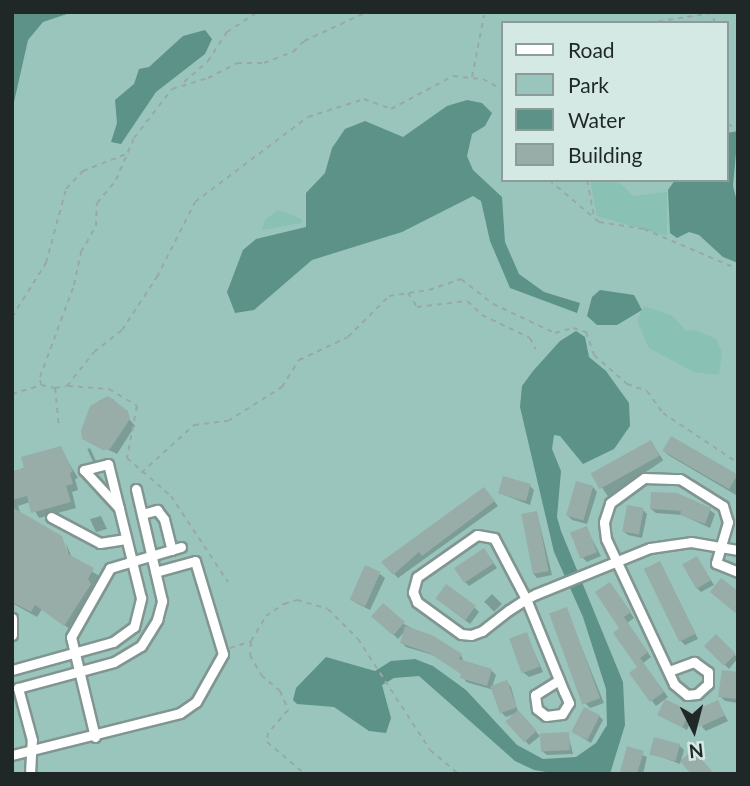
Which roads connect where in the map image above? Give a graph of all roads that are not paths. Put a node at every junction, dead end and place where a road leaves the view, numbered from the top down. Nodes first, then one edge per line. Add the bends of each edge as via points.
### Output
1 (136, 489) dead end
2 (119, 508) junction
3 (142, 514) junction
4 (51, 517) dead end
5 (127, 539) junction
6 (721, 544) junction
7 (738, 550) edge
8 (152, 556) junction
9 (617, 560) junction
10 (132, 561) junction
11 (155, 572) junction
12 (738, 572) edge
13 (526, 599) junction
14 (12, 618) edge
15 (12, 635) edge
16 (73, 653) junction
17 (12, 670) edge
18 (669, 671) junction
19 (78, 672) junction
20 (559, 680) junction
21 (95, 737) junction
22 (12, 747) edge
23 (32, 752) junction
24 (12, 756) edge
25 (30, 774) edge

1 - 3 street
2 - 2 street via 108,464 85,470 86,476
2 - 5 street
3 - 8 street
3 - 8 street via 157,510 176,549
4 - 5 street via 100,543
5 - 10 street
6 - 7 street
6 - 9 street via 673,543
6 - 9 street via 728,523 720,502 680,479 650,477 623,489 606,512 604,533
6 - 12 street via 716,563
8 - 10 street
8 - 11 street
9 - 13 street
9 - 18 street
10 - 16 street via 110,568 71,637
10 - 16 street via 141,598 134,627 113,642
11 - 19 street via 162,600 152,634 129,654
11 - 21 street via 195,561 222,651 196,702 180,713
13 - 13 street via 482,631 466,635 421,606 413,587 417,577 483,535 499,542
13 - 20 street
14 - 15 street
16 - 17 street
16 - 19 street
18 - 18 street via 679,692 687,695 704,689 708,671 694,662
19 - 21 street
19 - 23 street via 18,688
20 - 20 street via 569,703 555,717 537,709 538,691
21 - 23 street
22 - 24 street
23 - 24 street
23 - 25 street

